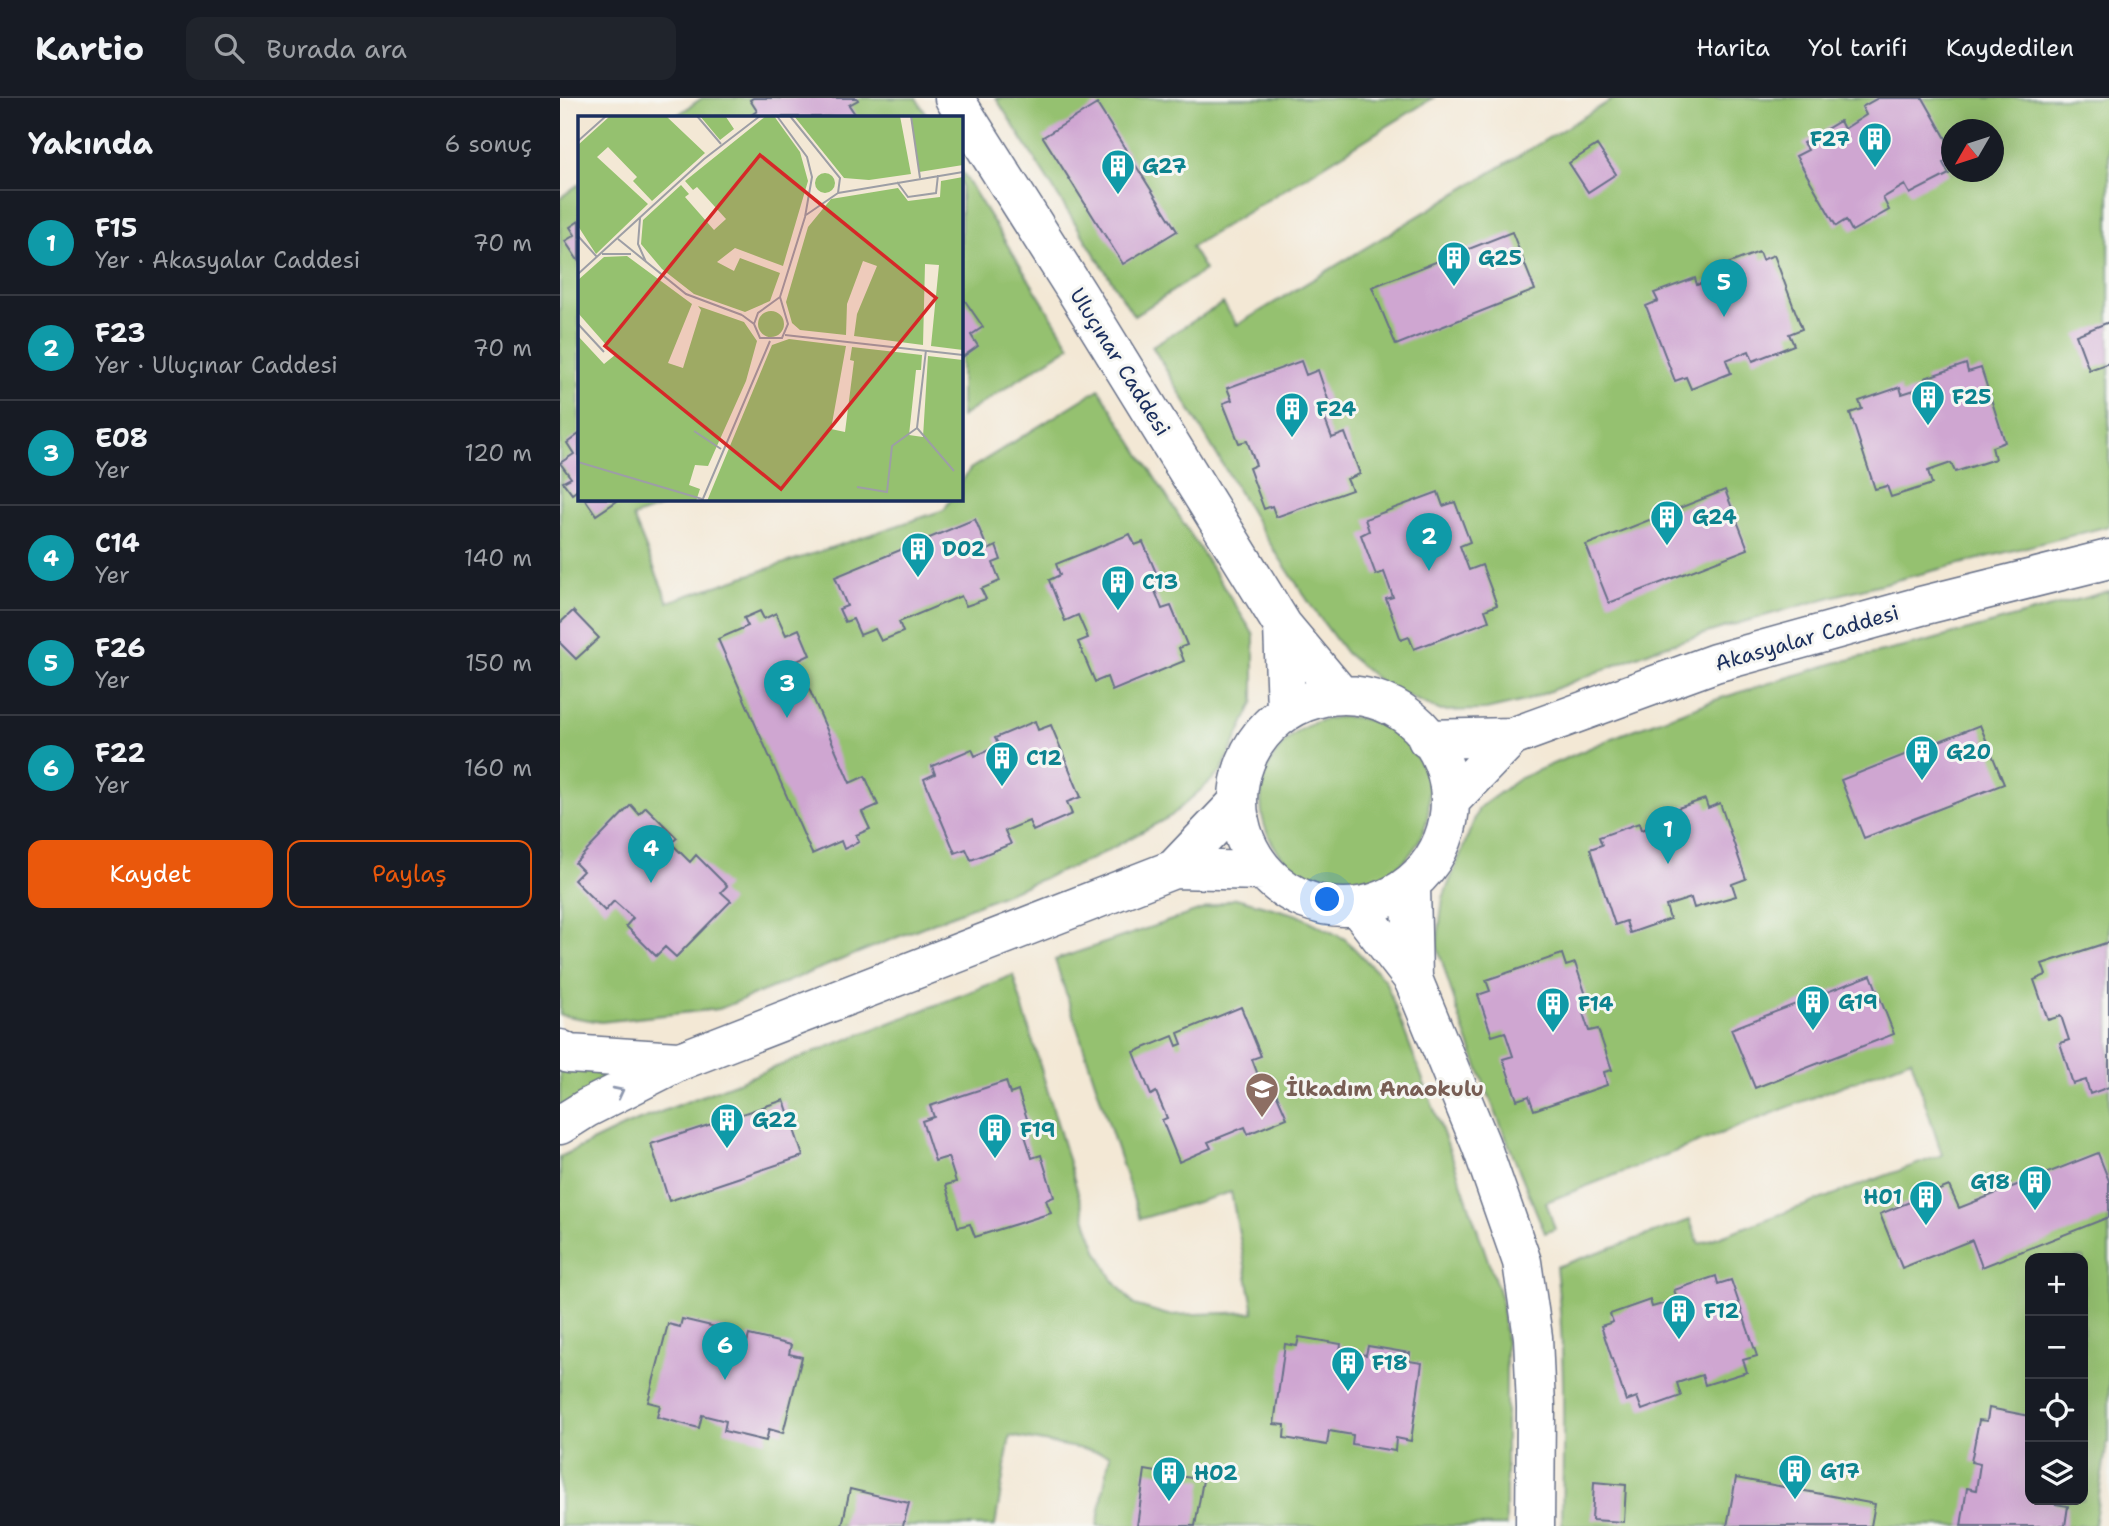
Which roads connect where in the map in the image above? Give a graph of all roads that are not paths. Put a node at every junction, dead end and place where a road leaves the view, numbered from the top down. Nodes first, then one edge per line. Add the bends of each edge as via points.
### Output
1 (954, 98) edge
2 (2109, 559) edge
3 (1283, 626) junction
4 (1340, 694) junction
5 (1286, 709) junction
6 (1512, 737) junction
7 (1427, 739) junction
8 (1452, 798) junction
9 (1237, 803) junction
10 (1174, 869) junction
11 (1264, 871) junction
12 (1411, 886) junction
13 (1357, 908) junction
14 (1413, 979) junction
15 (560, 1049) edge
16 (680, 1061) junction
17 (560, 1125) edge
18 (1535, 1526) edge

1 - 3 main road, Uluçınar Caddesi
2 - 6 main road, Akasyalar Caddesi via 1715,663
3 - 4 main road, Uluçınar Caddesi
3 - 5 main road
4 - 5 main road
4 - 7 main road via 1364,695 1400,712
5 - 9 main road via 1250,749
6 - 7 main road
6 - 8 main road
7 - 8 main road via 1443,765
8 - 12 main road via 1439,851
9 - 10 main road
9 - 11 main road via 1244,838
10 - 11 main road
10 - 16 main road
11 - 13 main road via 1290,892 1313,902
12 - 13 main road via 1387,900
12 - 14 main road
13 - 14 main road
14 - 18 main road via 1481,1145 1522,1262 1536,1407
15 - 16 main road via 569,1054
17 -> 16 main road

